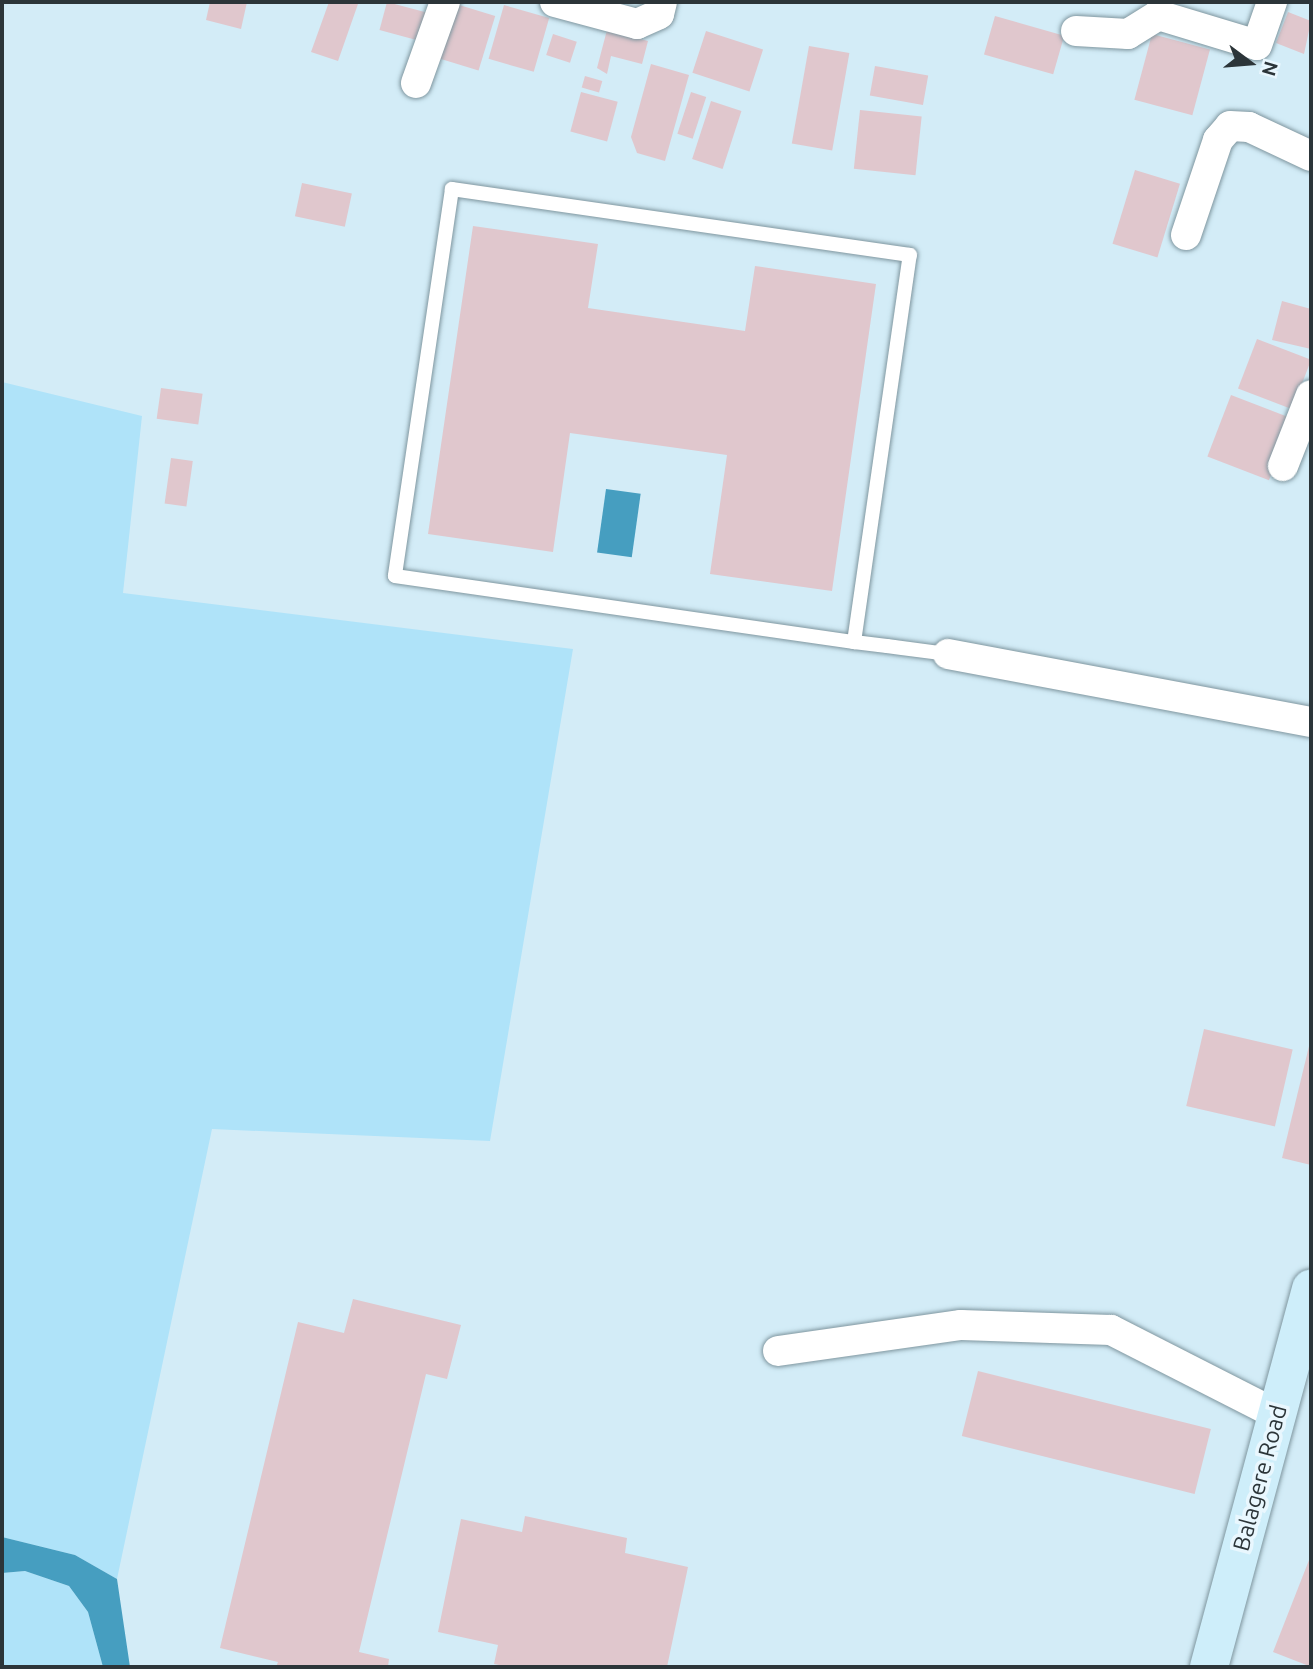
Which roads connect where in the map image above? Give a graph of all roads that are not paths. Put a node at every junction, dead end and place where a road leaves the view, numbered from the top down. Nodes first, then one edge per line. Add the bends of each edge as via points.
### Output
1 (445, 2) edge
2 (555, 2) edge
3 (662, 2) edge
4 (1272, 2) edge
5 (1076, 31) dead end
6 (416, 83) dead end
7 (1311, 156) edge
8 (1186, 235) dead end
9 (1311, 395) edge
10 (1283, 466) dead end
11 (854, 642) junction
12 (948, 654) joint
13 (1311, 722) edge
14 (1311, 1289) edge
15 (778, 1351) dead end
16 (1278, 1415) junction
17 (1209, 1667) edge

1 - 6 street
2 - 3 street via 638,24 659,13
4 - 5 street via 1257,45 1158,15 1128,34
7 - 8 street via 1249,127 1230,126 1218,140
9 - 10 street
11 - 11 lane via 396,576 452,189 910,255
11 - 12 lane
12 - 13 street
14 - 16 street, Balagere Road
15 - 16 street via 961,1325 1111,1330
16 - 17 street, Balagere Road

